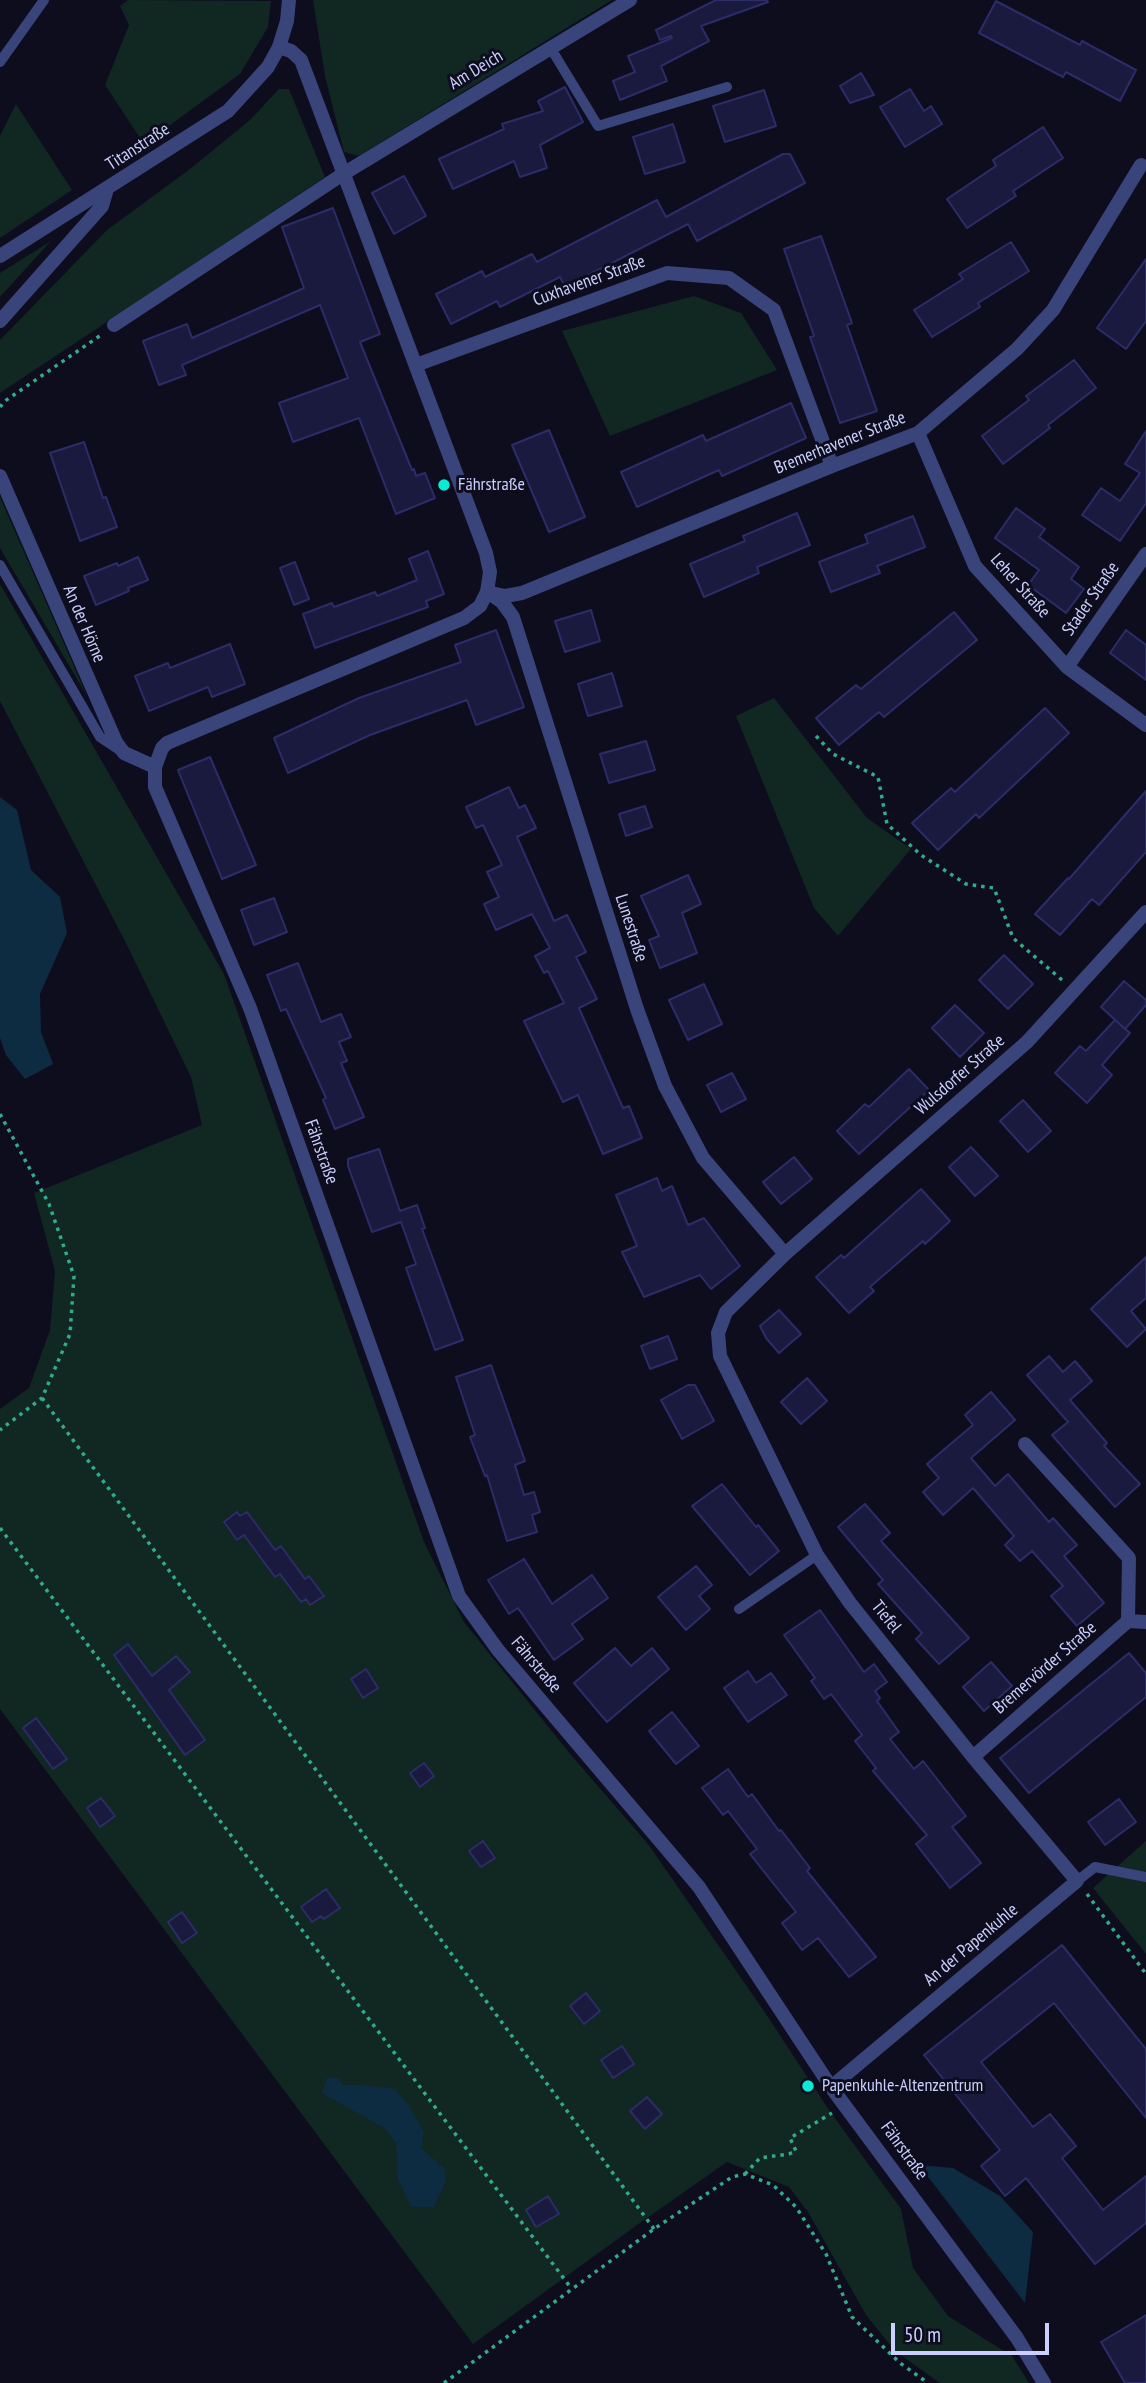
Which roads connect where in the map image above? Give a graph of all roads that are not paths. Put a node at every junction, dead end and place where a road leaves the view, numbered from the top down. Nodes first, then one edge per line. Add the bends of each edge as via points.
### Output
1 (44, 0) edge
2 (289, 0) edge
3 (630, 0) edge
4 (279, 47) junction
5 (550, 47) junction
6 (0, 62) edge
7 (727, 87) dead end
8 (1141, 165) dead end
9 (343, 174) junction
10 (107, 189) junction
11 (0, 256) edge
12 (0, 321) edge
13 (114, 326) road end
14 (416, 365) junction
15 (918, 433) junction
16 (832, 466) junction
17 (0, 476) edge
18 (1146, 554) edge
19 (0, 565) edge
20 (487, 592) junction
21 (1067, 667) junction
22 (1146, 725) edge
23 (124, 753) junction
24 (155, 767) junction
25 (1146, 912) edge
26 (785, 1254) junction
27 (1025, 1444) dead end
28 (817, 1555) junction
29 (740, 1609) dead end
30 (1128, 1621) junction
31 (1146, 1622) edge
32 (974, 1757) junction
33 (1146, 1877) edge
34 (1077, 1881) junction
35 (831, 2087) junction
36 (1044, 2383) edge

1 - 6 lane
2 - 4 street
3 - 5 street, Am Deich
4 - 9 street via 301,60
4 - 10 street, Titanstraße via 268,67 228,111
5 - 7 lane via 598,126
5 - 9 street, Am Deich
8 - 15 street, Bremerhavener Straße via 1053,310 1017,349
9 - 13 street
9 - 14 street
10 - 11 street
10 - 12 street, Titanstraße via 102,206
14 - 16 street, Cuxhavener Straße via 667,273 729,278 774,310
14 - 20 street via 486,553 490,572
15 - 16 street, Bremerhavener Straße
15 - 21 street, Leher Straße via 975,566
16 - 20 street, Bremerhavener Straße via 522,593
17 - 23 street, An der Hörne
18 - 21 street, Stader Straße
19 - 23 lane via 100,737
20 - 24 street via 480,606 464,618 167,743
20 - 26 street, Lunestraße via 502,601 513,617 664,1086 702,1158
21 - 22 street, Leher Straße
23 - 24 street
24 - 35 street, Fährstraße via 155,787 250,1008 458,1597 699,1887
25 - 26 street, Wulsdorfer Straße via 1027,1042
26 - 28 street, Tiefel via 726,1312 718,1334 720,1356
27 - 30 street via 1129,1558
28 - 29 lane
28 - 32 street, Tiefel
30 - 31 street
30 - 32 street, Bremervörder Straße
32 - 34 street, Tiefel
33 - 34 lane, An der Papenkuhle via 1095,1867
34 - 35 street, An der Papenkuhle
35 - 36 street, Fährstraße via 1017,2338

